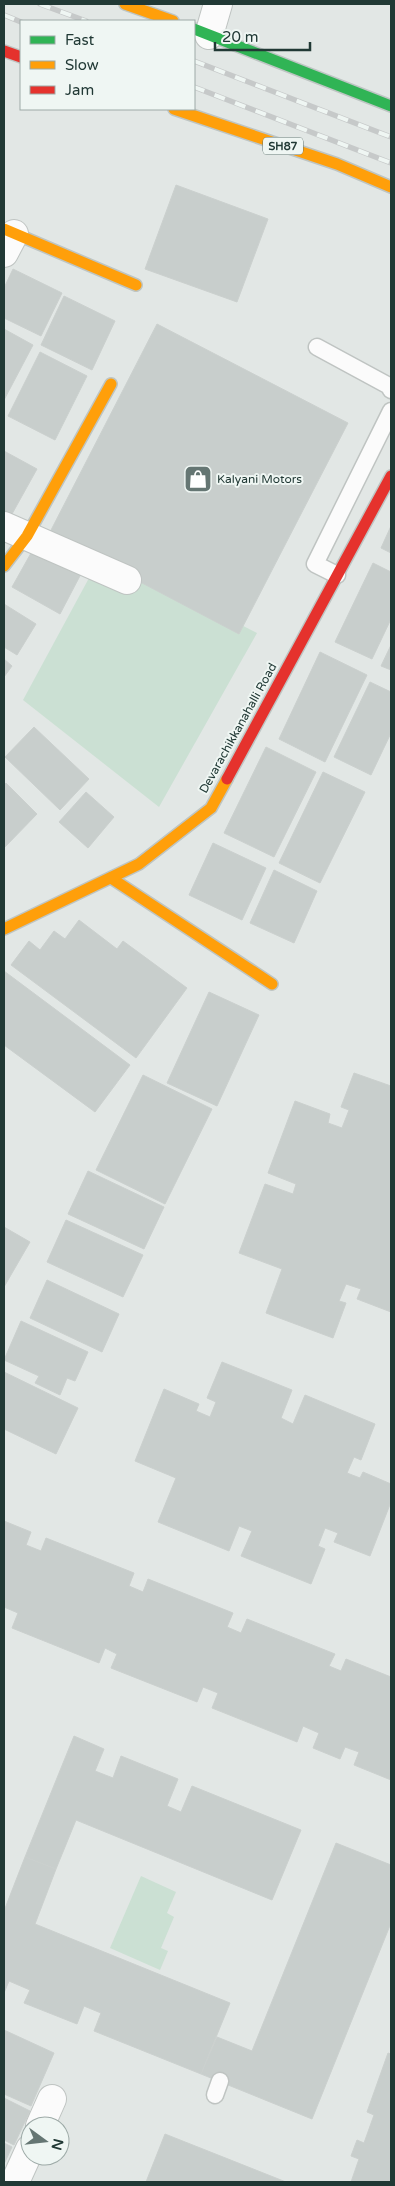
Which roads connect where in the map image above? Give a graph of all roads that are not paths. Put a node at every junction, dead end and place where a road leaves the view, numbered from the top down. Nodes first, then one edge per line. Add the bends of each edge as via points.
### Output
1 (125, 4) edge
2 (218, 4) edge
3 (170, 20) edge
4 (202, 32) edge
5 (4, 50) edge
6 (20, 56) edge
7 (391, 106) edge
8 (177, 110) edge
9 (391, 187) edge
10 (7, 238) edge
11 (136, 286) dead end
12 (317, 347) dead end
13 (111, 384) dead end
14 (391, 390) edge
15 (391, 411) edge
16 (391, 476) edge
17 (15, 531) edge
18 (4, 566) edge
19 (337, 576) junction
20 (128, 580) dead end
21 (111, 878) junction
22 (4, 929) edge
23 (272, 984) dead end
24 (52, 2099) dead end
25 (44, 2116) edge
26 (22, 2166) edge
27 (15, 2182) edge

1 - 3 street
2 - 4 street
4 - 7 street
5 - 6 street
8 - 9 street, SH87 via 337,164
10 - 11 street
12 - 14 lane via 390,386
13 - 17 street
15 - 19 lane via 315,564
16 - 19 street, Devarachikkanahalli Road
17 - 18 street
17 - 20 street
19 - 21 street, Devarachikkanahalli Road via 211,808 139,864
21 - 22 street, Devarachikkanahalli Road
21 - 23 street
24 - 25 street
26 - 27 street

